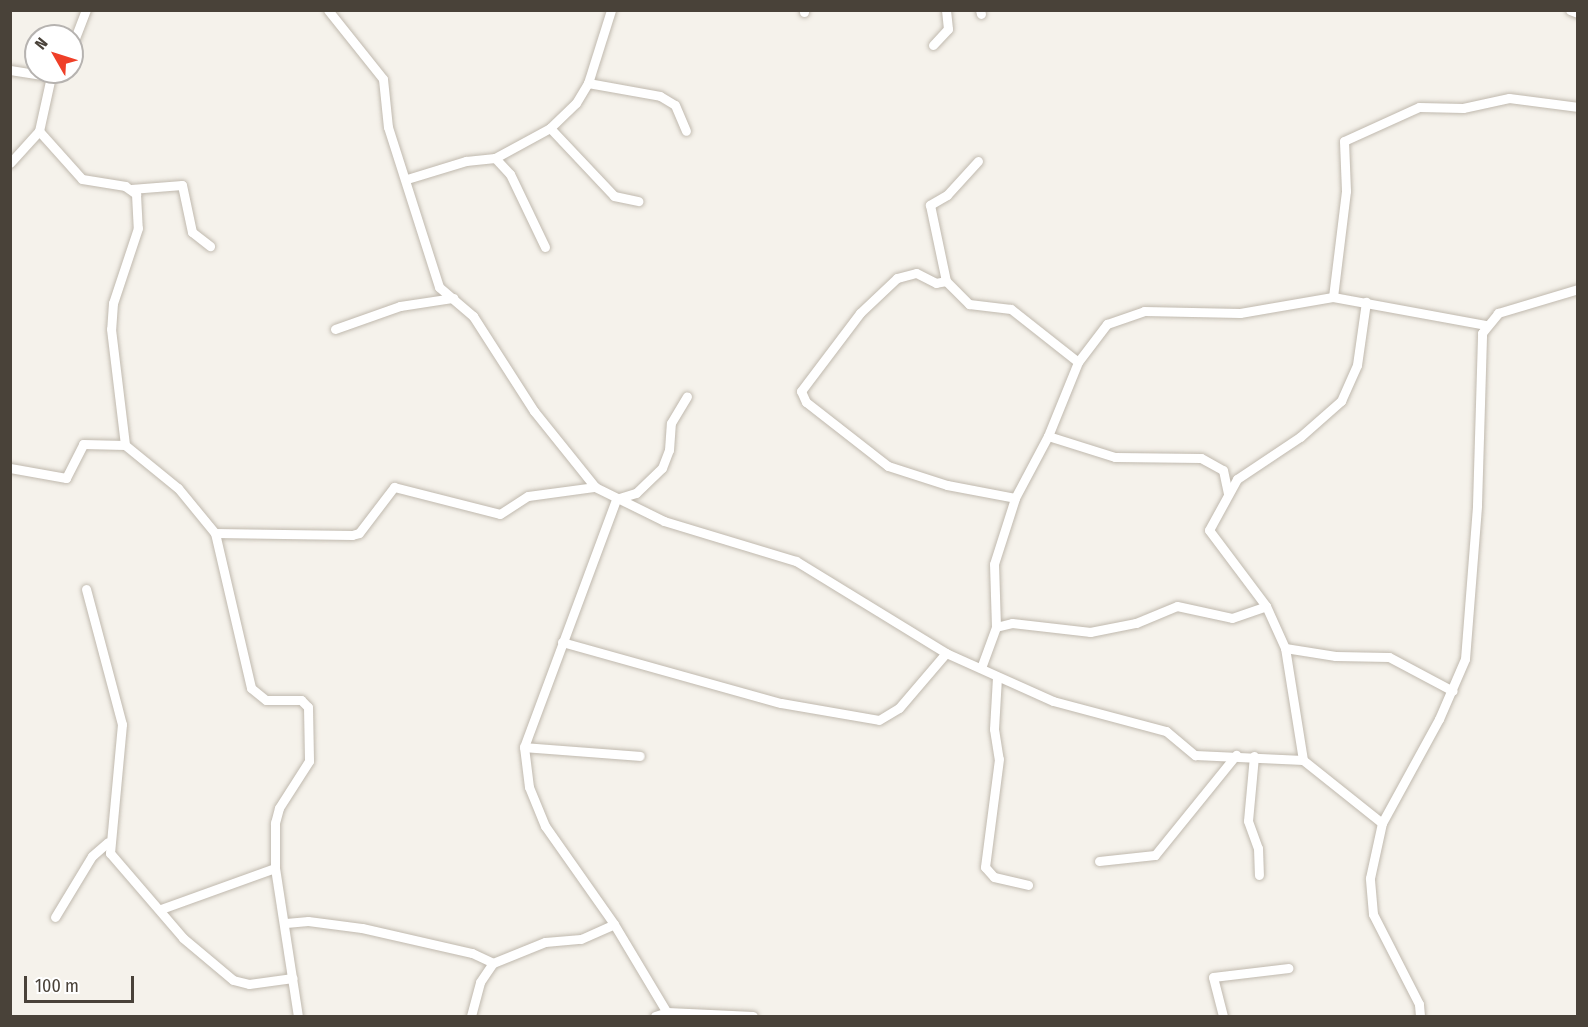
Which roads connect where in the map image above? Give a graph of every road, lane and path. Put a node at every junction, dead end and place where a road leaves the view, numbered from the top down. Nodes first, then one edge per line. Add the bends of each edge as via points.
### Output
1 (86, 10) edge
2 (328, 10) edge
3 (611, 10) edge
4 (946, 10) edge
5 (1569, 10) edge
6 (1578, 13) edge
7 (81, 24) edge
8 (933, 45) dead end
9 (588, 83) junction
10 (49, 84) edge
11 (1578, 107) edge
12 (550, 128) junction
13 (39, 131) junction
14 (686, 131) dead end
15 (495, 158) junction
16 (978, 162) dead end
17 (10, 163) edge
18 (407, 179) junction
19 (131, 189) junction
20 (638, 201) dead end
21 (210, 246) dead end
22 (545, 247) dead end
23 (946, 281) junction
24 (1578, 288) edge
25 (1333, 297) junction
26 (453, 298) junction
27 (1366, 302) junction
28 (1486, 325) junction
29 (335, 329) dead end
30 (1078, 362) junction
31 (687, 396) dead end
32 (1048, 436) junction
33 (125, 445) junction
34 (10, 468) edge
35 (595, 487) junction
36 (1228, 495) junction
37 (1015, 498) junction
38 (616, 499) junction
39 (215, 533) junction
40 (86, 589) dead end
41 (1266, 606) junction
42 (996, 627) junction
43 (562, 642) junction
44 (1285, 648) junction
45 (946, 653) junction
46 (981, 668) junction
47 (997, 676) junction
48 (1453, 690) junction
49 (524, 747) junction
50 (1236, 755) junction
51 (640, 756) dead end
52 (1254, 756) junction
53 (1303, 760) junction
54 (1382, 823) junction
55 (108, 842) junction
56 (1099, 861) dead end
57 (275, 868) junction
58 (1259, 874) dead end
59 (1028, 885) dead end
60 (161, 909) junction
61 (55, 917) dead end
62 (286, 923) junction
63 (614, 924) junction
64 (493, 963) junction
65 (1288, 968) dead end
66 (293, 978) junction
67 (668, 1014) edge
68 (298, 1017) edge
69 (471, 1017) edge
70 (655, 1017) edge
71 (753, 1017) edge
72 (1223, 1017) edge
73 (1420, 1017) edge

1 - 7 street
2 - 18 street via 383,79 388,127
3 - 9 street
4 - 8 street via 948,29
5 - 6 street
9 - 12 street via 576,103
9 - 14 street via 660,96 675,105
10 - 13 street
11 - 25 street via 1509,98 1463,108 1419,107 1344,141 1345,202
12 - 15 street
12 - 20 street via 614,196
13 - 17 street
13 - 19 street via 82,178
15 - 18 street via 466,161
15 - 22 street via 510,174
16 - 23 street via 947,195 930,206
18 - 26 street via 430,270 439,287
19 - 21 street via 182,185 192,232
19 - 33 street via 139,202 138,228 113,303 111,329
23 - 30 street via 969,304 1011,309
23 - 37 street via 936,283 916,273 897,278 860,313 811,375 802,396 888,466 957,488
24 - 28 street via 1504,310
25 - 27 street
25 - 30 street via 1240,313 1144,310 1100,330
26 - 29 street via 400,306
26 - 35 street via 473,316 534,411
27 - 28 street
27 - 36 street via 1357,365 1341,401 1291,443 1237,479
28 - 48 street via 1480,346 1471,620 1465,659
30 - 32 street
31 - 38 street via 671,423 669,450 662,468 636,494
32 - 36 street via 1115,458 1202,458 1223,470
32 - 37 street
33 - 34 street via 83,444 66,478
33 - 39 street via 178,488
35 - 38 street
35 - 39 street via 528,496 500,514 394,488 359,533 352,535
36 - 41 street via 1209,530
37 - 42 street via 994,564
38 - 43 street
38 - 45 street via 664,521 796,561 859,604
39 - 57 street via 251,688 266,700 301,700 308,707 309,761 279,808
40 - 55 street via 122,724
41 - 42 street via 1232,618 1177,606 1136,622 1090,633 1012,623
41 - 44 street
42 - 46 street
43 - 45 street via 781,703 879,720 899,708
43 - 49 street
44 - 48 street via 1326,655 1389,657
44 - 53 street
45 - 46 street
46 - 47 street
47 - 50 street via 1053,701 1167,731 1195,755
47 - 59 street via 994,729 999,759 986,867 994,877
48 - 54 street
49 - 51 street
49 - 63 street via 529,787 546,826
50 - 52 street
50 - 56 street via 1155,855
52 - 53 street
52 - 58 street via 1248,821 1258,848
53 - 54 street
54 - 73 street via 1374,852 1370,899 1381,931 1419,1004
55 - 60 street via 110,853
55 - 61 street via 92,856
57 - 60 street
57 - 62 street
60 - 66 street via 183,938 233,980 249,984
62 - 64 street via 309,921 362,928 472,953
62 - 66 street
63 - 64 street via 581,939 545,942
63 - 67 street
64 - 69 street via 473,1000
65 - 72 street via 1213,977
66 - 68 street
67 - 70 street
67 - 71 street

